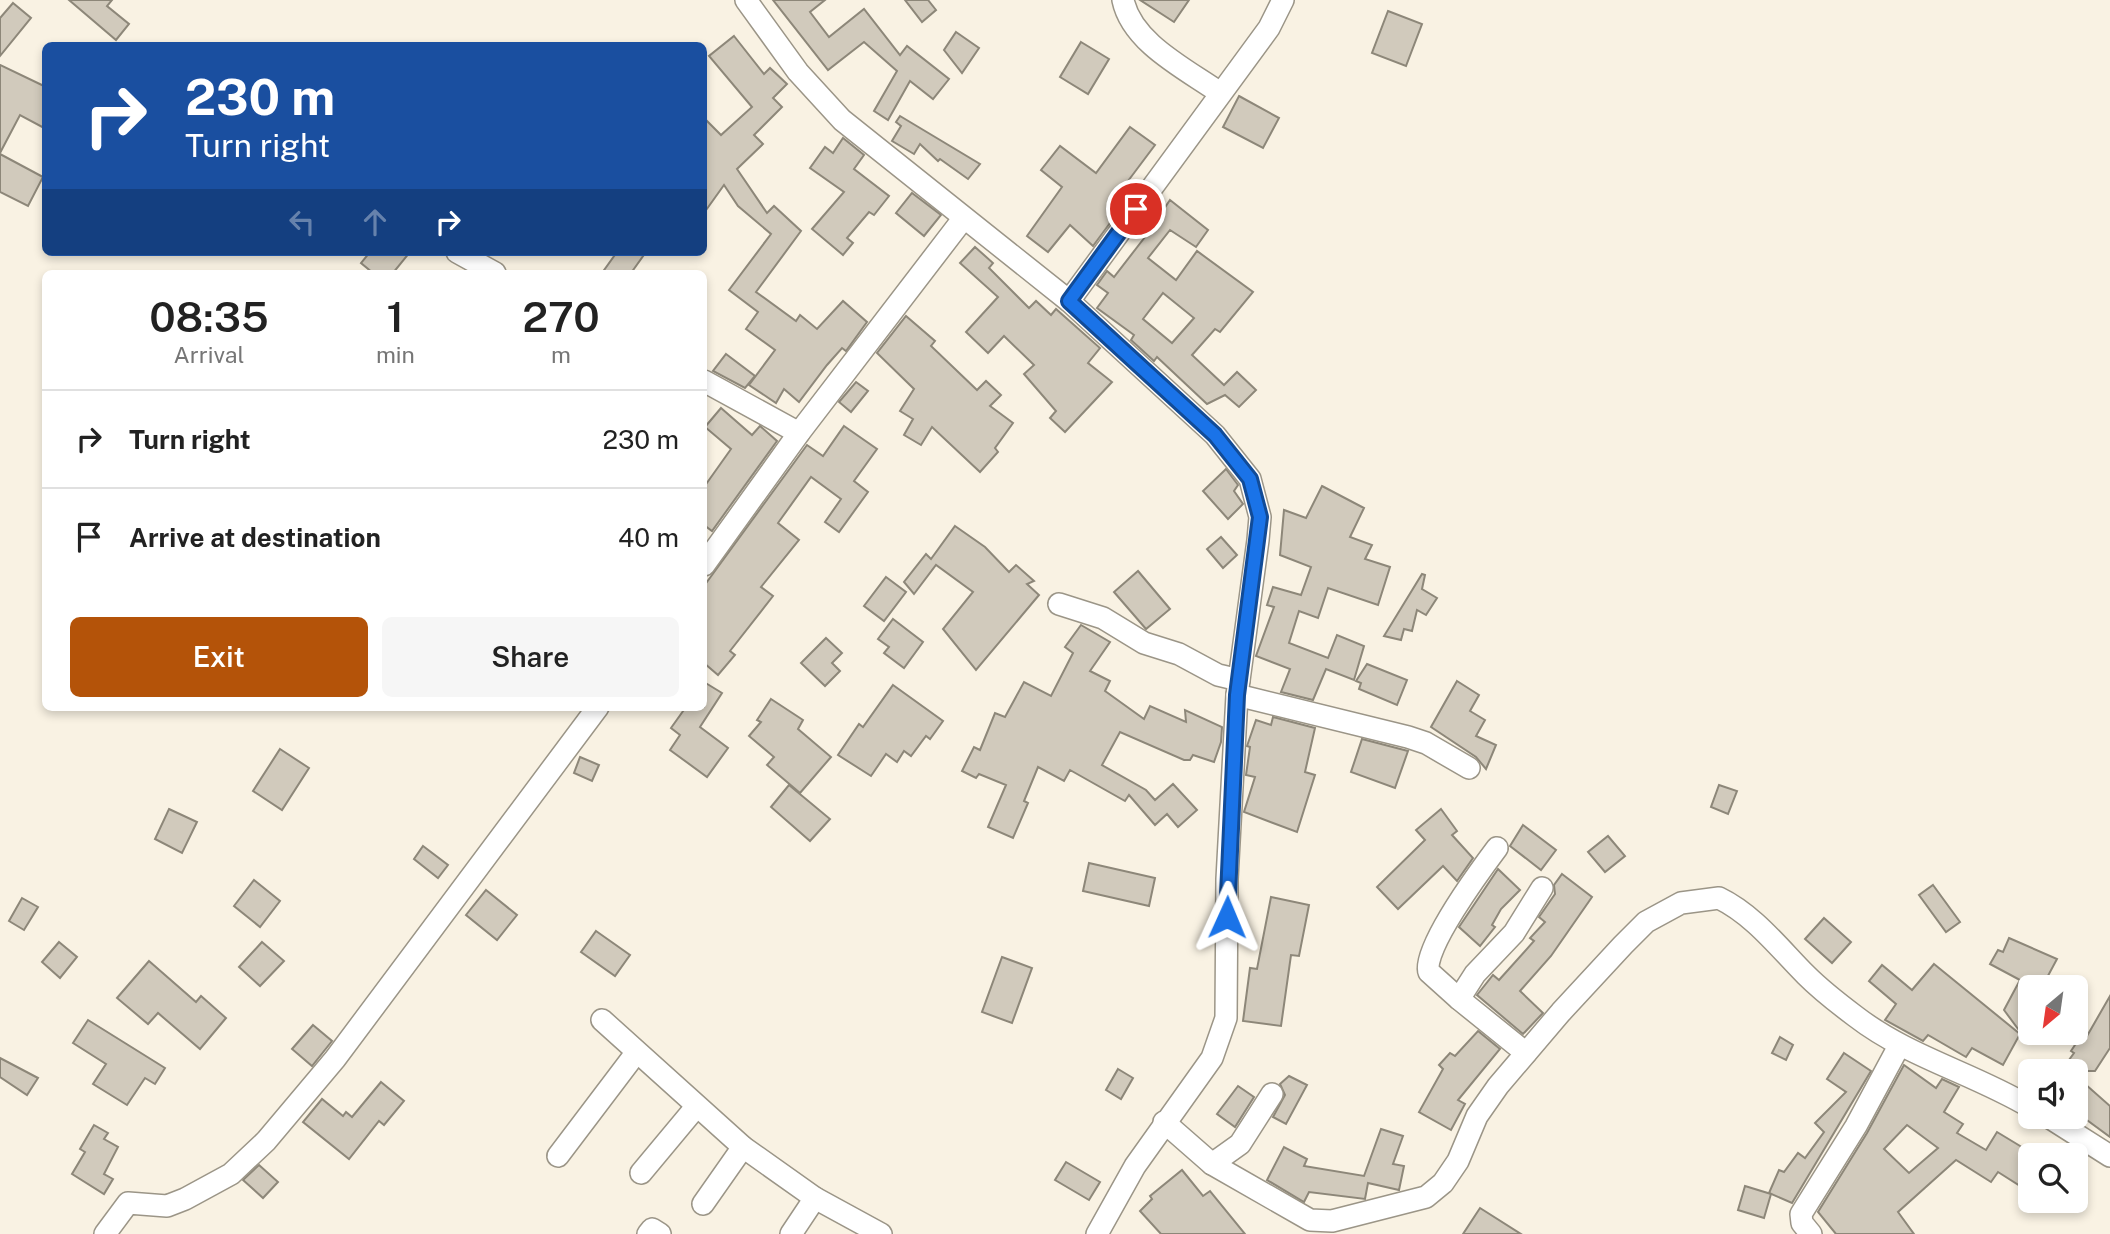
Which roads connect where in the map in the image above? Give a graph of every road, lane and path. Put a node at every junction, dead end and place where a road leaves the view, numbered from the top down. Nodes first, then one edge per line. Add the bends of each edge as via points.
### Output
1 (746, 0) edge
2 (1123, 0) edge
3 (1283, 0) edge
4 (1220, 93) junction
5 (963, 219) junction
6 (464, 256) edge
7 (490, 270) edge
8 (1069, 301) junction
9 (707, 383) edge
10 (799, 433) junction
11 (707, 561) edge
12 (1059, 604) dead end
13 (1238, 687) junction
14 (595, 711) edge
15 (1469, 768) dead end
16 (1497, 848) dead end
17 (1542, 888) dead end
18 (1460, 999) junction
19 (602, 1020) dead end
20 (1899, 1046) junction
21 (635, 1052) junction
22 (1526, 1053) junction
23 (1272, 1094) dead end
24 (2018, 1100) edge
25 (696, 1107) junction
26 (1164, 1122) junction
27 (2067, 1129) edge
28 (743, 1147) junction
29 (558, 1156) dead end
30 (2110, 1156) edge
31 (1212, 1164) junction
32 (641, 1173) dead end
33 (815, 1198) junction
34 (704, 1204) dead end
35 (105, 1234) edge
36 (649, 1234) edge
37 (660, 1234) edge
38 (791, 1234) edge
39 (881, 1234) edge
40 (1097, 1234) edge
41 (1811, 1234) edge

1 - 5 street via 824,102
2 - 4 street via 1133,25 1149,42
3 - 4 street via 1269,28
4 - 8 street
5 - 8 street
5 - 10 street
6 - 7 street
8 - 13 street via 1215,435 1250,479 1260,517
9 - 10 street
10 - 11 street
12 - 13 street via 1103,618 1144,643 1180,654
13 - 15 street via 1426,743
13 - 26 street via 1227,879 1226,1018 1212,1058
14 - 35 street via 335,1059 266,1142 231,1174 185,1199 167,1206 128,1203
16 - 18 street via 1427,957 1429,972
17 - 18 street via 1514,933 1475,974
18 - 22 street
19 - 21 street
20 - 22 street via 1856,1017 1763,931 1719,898 1681,903 1646,922
20 - 24 street
20 - 41 street via 1801,1214
21 - 25 street
21 - 29 street
22 - 31 street via 1477,1116 1451,1172 1426,1197 1332,1221 1310,1220
23 - 31 street via 1240,1144
25 - 28 street
25 - 32 street
26 - 31 street
26 - 40 street
27 - 30 street
28 - 33 street
28 - 34 street
33 - 38 street
33 - 39 street
36 - 37 street via 652,1229

